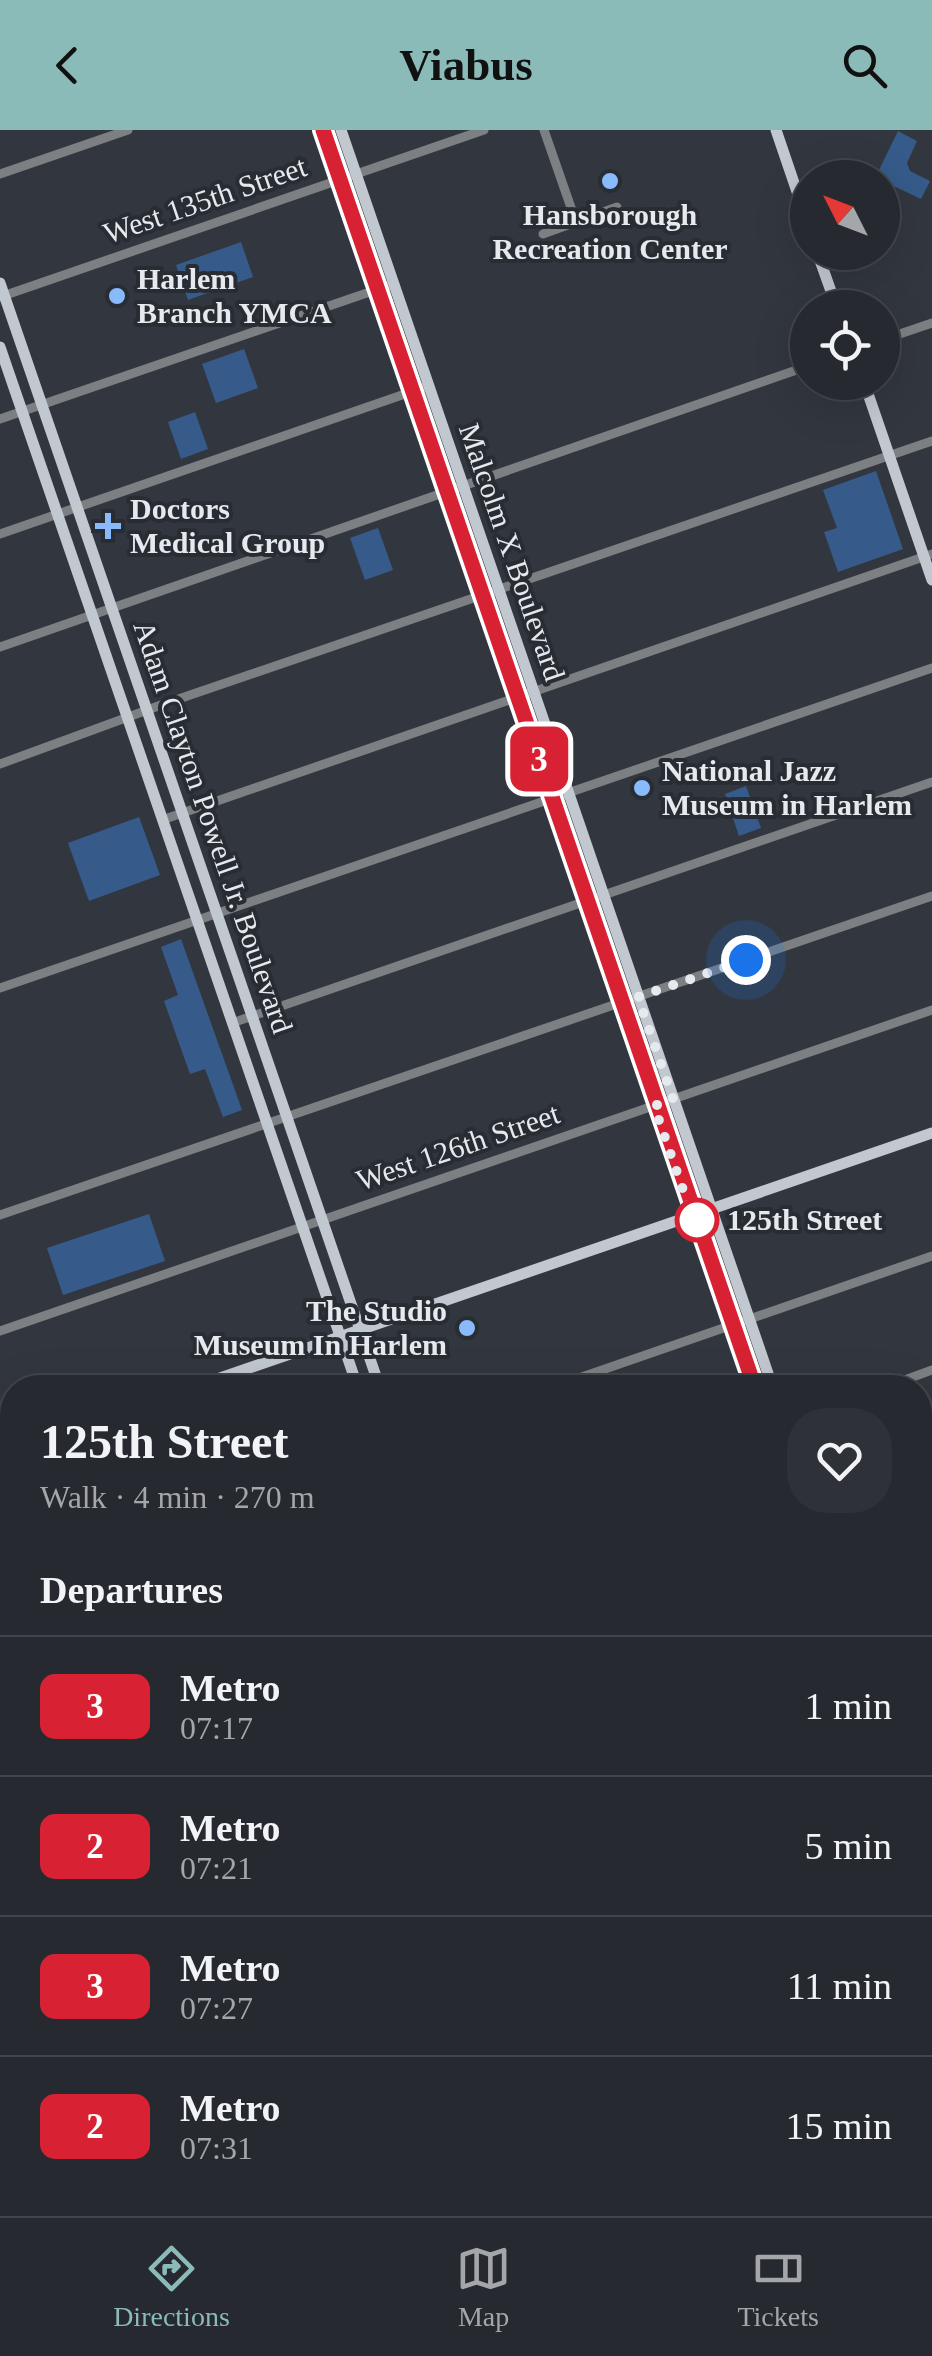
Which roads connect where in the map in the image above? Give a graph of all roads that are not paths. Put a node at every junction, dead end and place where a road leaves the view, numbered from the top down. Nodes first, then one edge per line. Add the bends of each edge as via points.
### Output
1 (128, 130) edge
2 (320, 130) edge
3 (341, 130) edge
4 (484, 130) edge
5 (544, 130) edge
6 (776, 130) edge
7 (790, 171) edge
8 (0, 174) edge
9 (356, 174) junction
10 (337, 181) junction
11 (617, 208) dead end
12 (576, 222) junction
13 (543, 234) dead end
14 (393, 284) junction
15 (375, 290) junction
16 (2, 292) edge
17 (932, 322) edge
18 (900, 334) edge
19 (0, 347) edge
20 (790, 372) edge
21 (428, 386) junction
22 (410, 392) junction
23 (870, 400) edge
24 (42, 406) junction
25 (22, 412) junction
26 (0, 419) edge
27 (932, 441) edge
28 (889, 456) junction
29 (464, 486) junction
30 (444, 492) junction
31 (77, 508) junction
32 (57, 514) junction
33 (0, 534) edge
34 (928, 555) edge
35 (932, 580) edge
36 (500, 590) junction
37 (479, 596) junction
38 (112, 608) junction
39 (92, 615) junction
40 (0, 647) edge
41 (932, 668) edge
42 (534, 692) junction
43 (515, 698) junction
44 (147, 710) junction
45 (127, 719) junction
46 (0, 764) edge
47 (932, 782) edge
48 (570, 793) junction
49 (549, 800) junction
50 (182, 813) junction
51 (162, 820) junction
52 (605, 895) junction
53 (932, 896) edge
54 (585, 902) junction
55 (217, 915) junction
56 (198, 922) junction
57 (0, 988) edge
58 (638, 997) junction
59 (620, 1004) junction
60 (932, 1010) edge
61 (252, 1017) junction
62 (232, 1023) junction
63 (673, 1099) junction
64 (654, 1106) junction
65 (287, 1118) junction
66 (267, 1125) junction
67 (932, 1133) edge
68 (711, 1208) junction
69 (0, 1215) edge
70 (692, 1216) junction
71 (321, 1220) junction
72 (301, 1227) junction
73 (932, 1256) edge
74 (750, 1319) junction
75 (730, 1326) junction
76 (360, 1330) junction
77 (0, 1331) edge
78 (340, 1336) junction
79 (228, 1375) edge
80 (354, 1375) edge
81 (376, 1375) edge
82 (588, 1375) edge
83 (747, 1375) edge
84 (769, 1375) edge

1 - 8 street
2 - 10 main road, Malcolm X Boulevard
3 - 9 main road, Malcolm X Boulevard
4 - 9 street, West 135th Street
5 - 12 street
6 - 7 main road
9 - 10 street, West 135th Street
9 - 14 main road, Malcolm X Boulevard
10 - 15 main road, Malcolm X Boulevard
10 - 16 street, West 135th Street
11 - 12 street
12 - 13 street
14 - 15 street
14 - 21 main road, Malcolm X Boulevard
15 - 22 main road, Malcolm X Boulevard
15 - 24 street
16 - 24 main road, Adam Clayton Powell Jr. Boulevard
17 - 18 street
19 - 25 main road, Adam Clayton Powell Jr. Boulevard
20 - 29 street
21 - 22 street
21 - 29 main road, Malcolm X Boulevard
22 - 30 main road, Malcolm X Boulevard
22 - 31 street
23 - 28 main road
24 - 25 street
24 - 31 main road, Adam Clayton Powell Jr. Boulevard
25 - 26 street
25 - 32 main road, Adam Clayton Powell Jr. Boulevard
27 - 28 street
28 - 34 main road
28 - 36 street
29 - 30 street
29 - 36 main road, Malcolm X Boulevard
30 - 37 main road, Malcolm X Boulevard
30 - 38 street
31 - 32 street
31 - 38 main road, Adam Clayton Powell Jr. Boulevard
32 - 33 street
32 - 39 main road, Adam Clayton Powell Jr. Boulevard
34 - 35 main road
34 - 42 street
36 - 37 street
36 - 42 main road, Malcolm X Boulevard
37 - 43 main road, Malcolm X Boulevard
37 - 44 street
38 - 39 street
38 - 44 main road, Adam Clayton Powell Jr. Boulevard
39 - 40 street
39 - 45 main road, Adam Clayton Powell Jr. Boulevard
41 - 48 street
42 - 43 street
42 - 48 main road, Malcolm X Boulevard
43 - 49 main road, Malcolm X Boulevard
43 - 50 street
44 - 45 street
44 - 50 main road, Adam Clayton Powell Jr. Boulevard
45 - 46 street
45 - 51 main road, Adam Clayton Powell Jr. Boulevard
47 - 52 street
48 - 49 street
48 - 52 main road, Malcolm X Boulevard
49 - 54 main road, Malcolm X Boulevard
49 - 55 street
50 - 51 street
50 - 55 main road, Adam Clayton Powell Jr. Boulevard
51 - 56 main road, Adam Clayton Powell Jr. Boulevard
52 - 54 street
52 - 58 main road, Malcolm X Boulevard
53 - 58 street
54 - 59 main road, Malcolm X Boulevard
54 - 61 street
55 - 56 street
55 - 61 main road, Adam Clayton Powell Jr. Boulevard
56 - 57 street
56 - 62 main road, Adam Clayton Powell Jr. Boulevard
58 - 59 street
58 - 63 main road, Malcolm X Boulevard
59 - 64 main road, Malcolm X Boulevard
59 - 65 street
60 - 63 street, West 126th Street
61 - 62 street
61 - 65 main road, Adam Clayton Powell Jr. Boulevard
62 - 66 main road, Adam Clayton Powell Jr. Boulevard
63 - 64 street, West 126th Street
63 - 68 main road, Malcolm X Boulevard
64 - 70 main road, Malcolm X Boulevard
64 - 71 street, West 126th Street
65 - 66 street
65 - 71 main road, Adam Clayton Powell Jr. Boulevard
66 - 69 street
66 - 72 main road, Adam Clayton Powell Jr. Boulevard
67 - 68 main road
68 - 70 main road
68 - 74 main road, Malcolm X Boulevard
70 - 75 main road, Malcolm X Boulevard
70 - 76 main road
71 - 72 street, West 126th Street
71 - 76 main road, Adam Clayton Powell Jr. Boulevard
72 - 77 street, West 126th Street
72 - 78 main road, Adam Clayton Powell Jr. Boulevard
73 - 74 street
74 - 75 street
74 - 84 main road, Malcolm X Boulevard
75 - 82 street
75 - 83 main road, Malcolm X Boulevard
76 - 78 main road
76 - 81 main road, Adam Clayton Powell Jr. Boulevard
78 - 79 main road
78 - 80 main road, Adam Clayton Powell Jr. Boulevard

